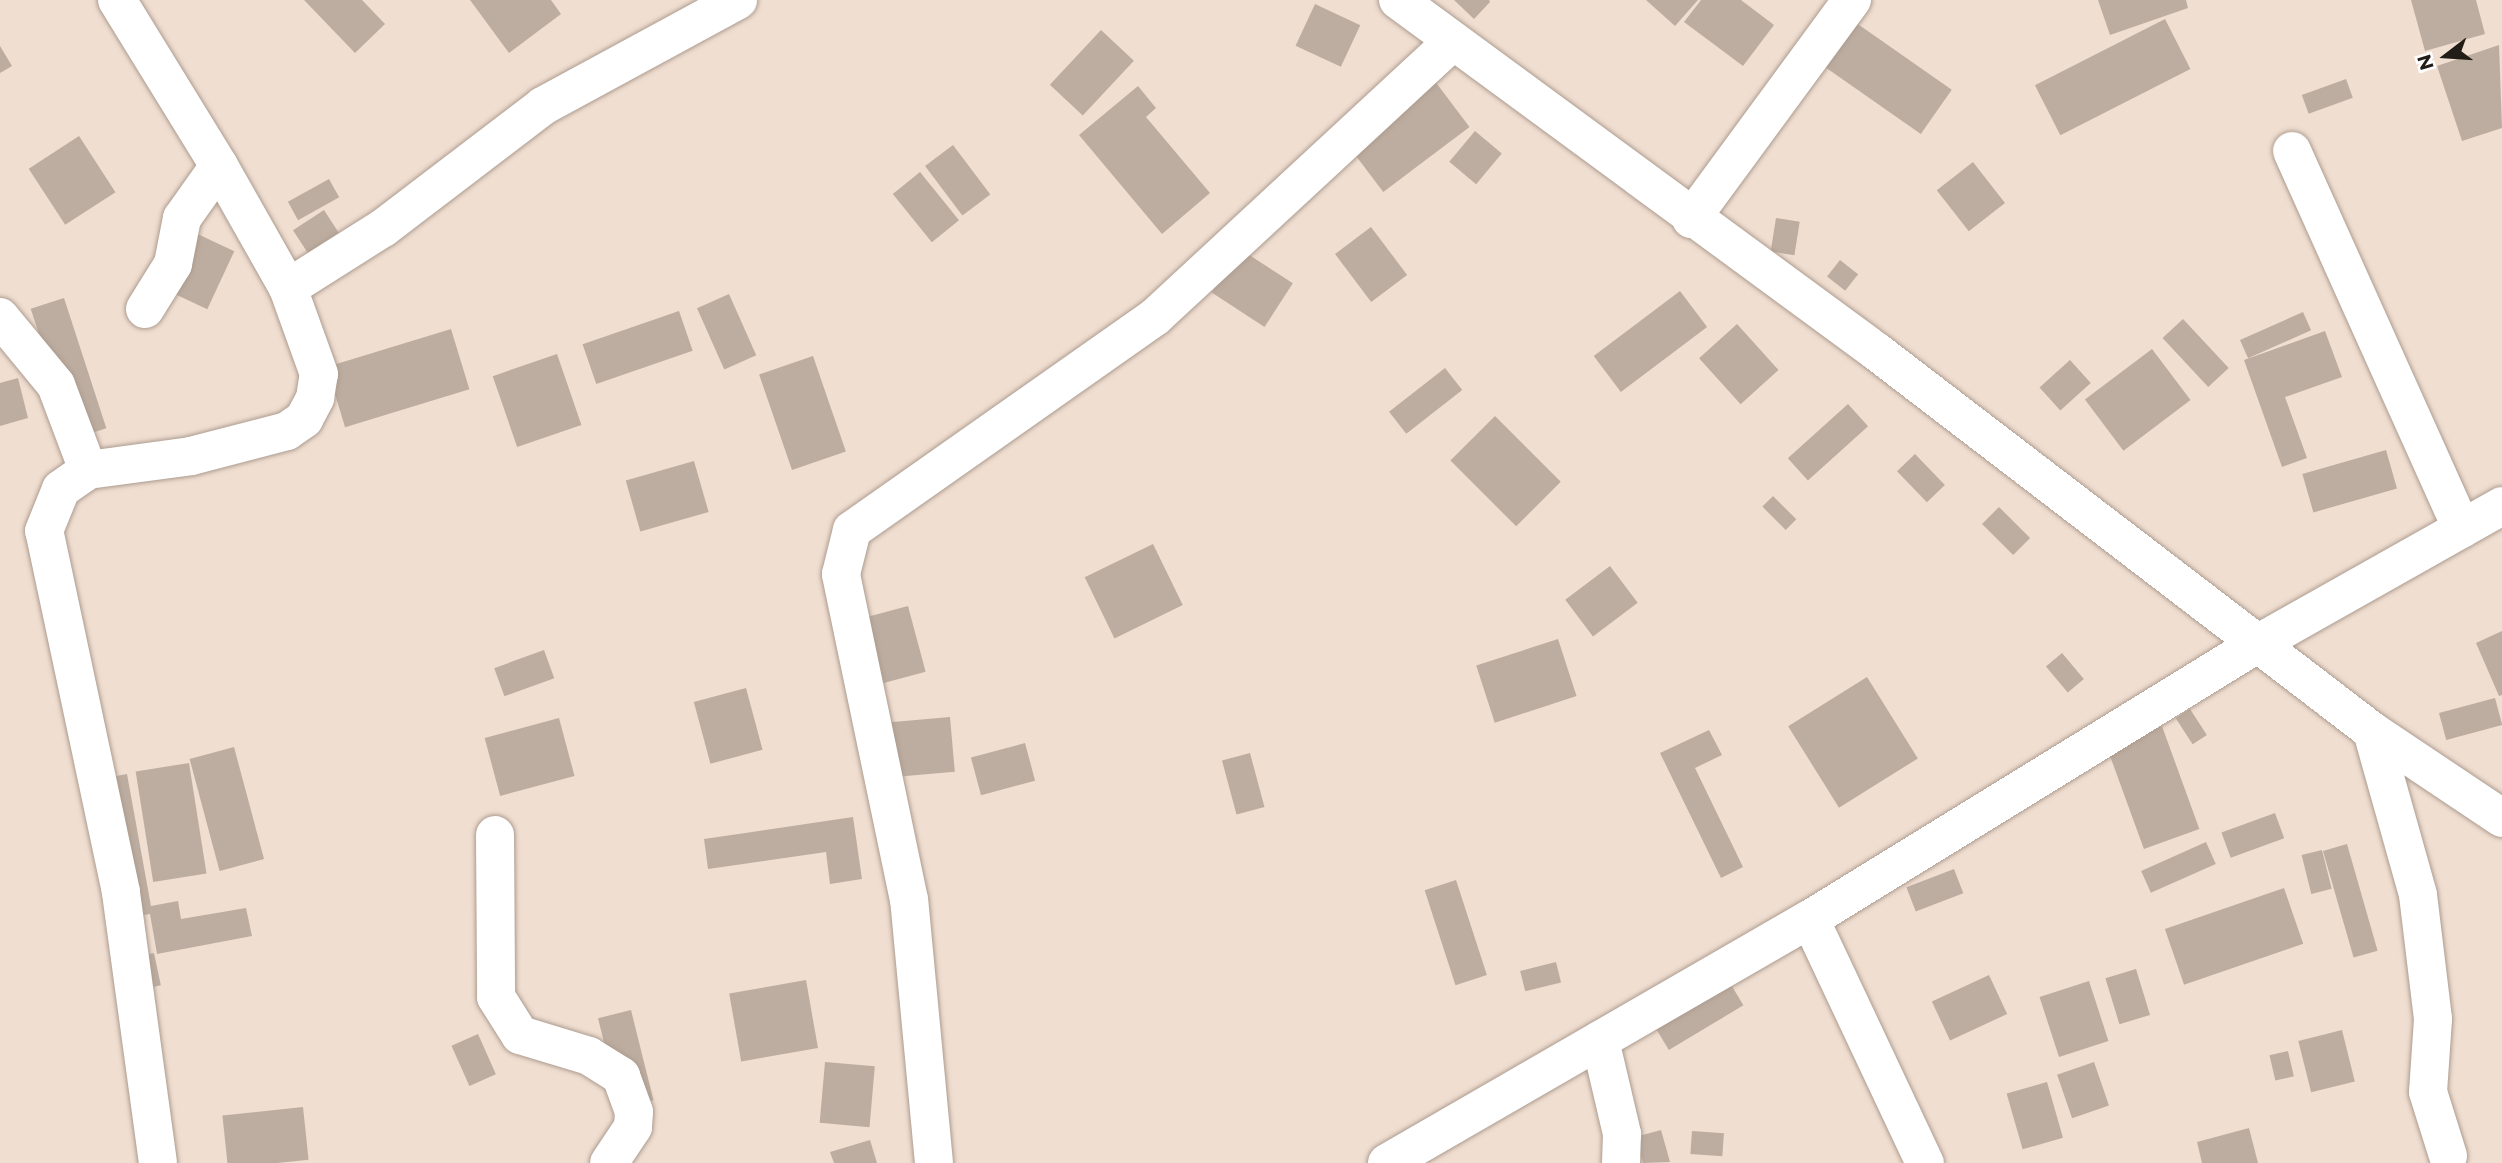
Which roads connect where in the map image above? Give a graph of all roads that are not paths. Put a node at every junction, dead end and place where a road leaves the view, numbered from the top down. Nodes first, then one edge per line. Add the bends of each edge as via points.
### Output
1 (117, 0) edge
2 (738, 0) edge
3 (1398, 0) edge
4 (1852, 0) edge
5 (1453, 41) junction
6 (2291, 151) dead end
7 (219, 166) junction
8 (1691, 219) junction
9 (288, 288) junction
10 (145, 309) dead end
11 (0, 317) edge
12 (88, 470) junction
13 (2502, 506) edge
14 (2462, 529) junction
15 (2257, 644) junction
16 (2372, 731) junction
17 (2502, 818) edge
18 (495, 835) dead end
19 (1810, 919) junction
20 (1600, 1040) junction
21 (2448, 1156) dead end
22 (158, 1163) edge
23 (609, 1163) edge
24 (934, 1163) edge
25 (1387, 1163) edge
26 (1621, 1163) edge
27 (1925, 1163) edge

1 - 7 street
2 - 9 street via 543,106 383,228
3 - 5 street
4 - 8 street
5 - 8 street
5 - 24 street via 1155,317 852,530 841,574 909,900
6 - 14 street
7 - 9 street
7 - 10 street via 182,218 173,264
8 - 15 street via 1877,352
9 - 12 street via 318,374 304,419 287,432 191,456
11 - 12 street via 56,385
12 - 22 street via 61,489 50,507 44,552 121,892
13 - 14 street
14 - 15 street
15 - 16 street
15 - 19 street
16 - 17 street
16 - 21 street via 2418,895 2433,1019 2428,1092
18 - 23 street via 496,997 520,1035 589,1056 621,1076 634,1112 633,1128
19 - 20 street
19 - 27 street
20 - 25 street
20 - 26 street via 1622,1134

